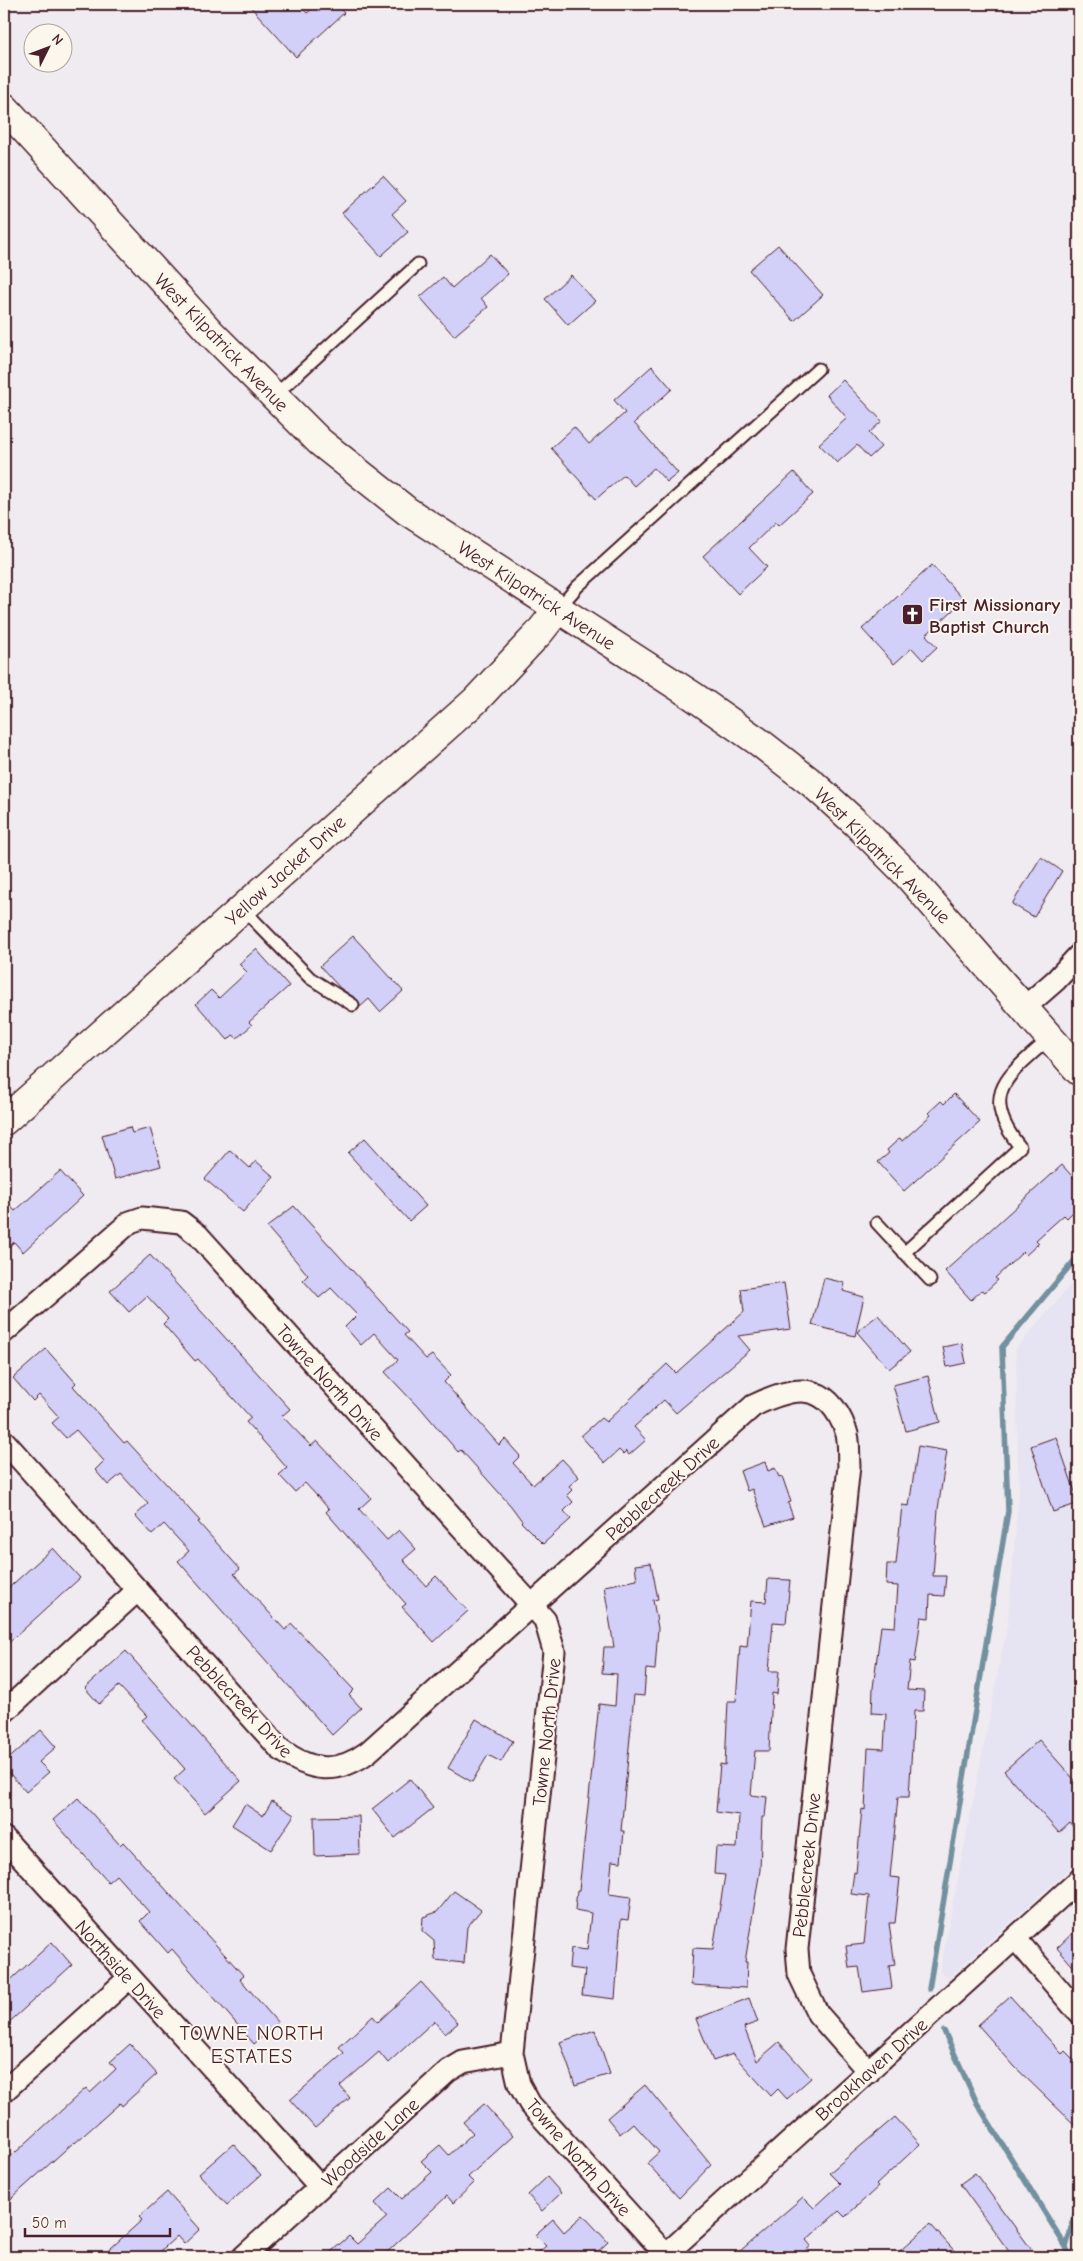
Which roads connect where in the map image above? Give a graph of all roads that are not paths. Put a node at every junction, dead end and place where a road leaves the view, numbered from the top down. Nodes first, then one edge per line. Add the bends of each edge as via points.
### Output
1 (4, 107) edge
2 (418, 264) dead end
3 (818, 369) dead end
4 (273, 397) junction
5 (558, 609) junction
6 (242, 908) junction
7 (1079, 955) edge
8 (352, 1005) dead end
9 (1025, 1007) junction
10 (1051, 1037) junction
11 (1079, 1071) edge
12 (4, 1121) edge
13 (877, 1223) dead end
14 (904, 1253) junction
15 (930, 1280) dead end
16 (4, 1332) edge
17 (4, 1441) edge
18 (138, 1590) junction
19 (533, 1606) junction
20 (4, 1712) edge
21 (4, 1838) edge
22 (1079, 1880) edge
23 (1015, 1938) junction
24 (128, 1978) junction
25 (1079, 2013) edge
26 (512, 2053) junction
27 (869, 2072) junction
28 (4, 2091) edge
29 (320, 2187) junction
30 (665, 2256) edge
31 (242, 2257) edge

1 - 4 main road, West Kilpatrick Avenue via 211,334
2 - 4 lane
3 - 5 lane via 577,587
4 - 5 main road, West Kilpatrick Avenue via 320,442 406,511
5 - 6 main road, Yellow Jacket Drive via 475,701
5 - 9 main road, West Kilpatrick Avenue via 693,696 813,784 904,871
6 - 8 lane via 310,978
6 - 12 main road, Yellow Jacket Drive
7 - 9 street
9 - 10 main road, West Kilpatrick Avenue
10 - 11 main road, West Kilpatrick Avenue
10 - 14 lane via 1010,1074 1001,1091 1001,1116 1020,1148
13 - 14 lane
14 - 15 lane
16 - 19 street, Towne North Drive via 130,1222 142,1218 181,1222 198,1235
17 - 18 street, Pebblecreek Drive
18 - 19 street, Pebblecreek Drive via 280,1749 294,1760 333,1768 352,1764 368,1752
18 - 20 street
19 - 26 street, Towne North Drive via 545,1620 554,1651
19 - 27 street, Pebblecreek Drive via 752,1406 798,1389 816,1393 836,1412 847,1432 849,1466 797,1949 799,1974 818,2014
21 - 24 street, Northside Drive
22 - 23 street, Brookhaven Drive
23 - 25 street
23 - 27 street, Brookhaven Drive
24 - 28 street
24 - 29 street, Northside Drive
26 - 29 street, Woodside Lane via 463,2062 448,2071
26 - 30 street, Towne North Drive via 519,2084 530,2104
27 - 30 street, Brookhaven Drive
29 - 31 street, Woodside Lane

